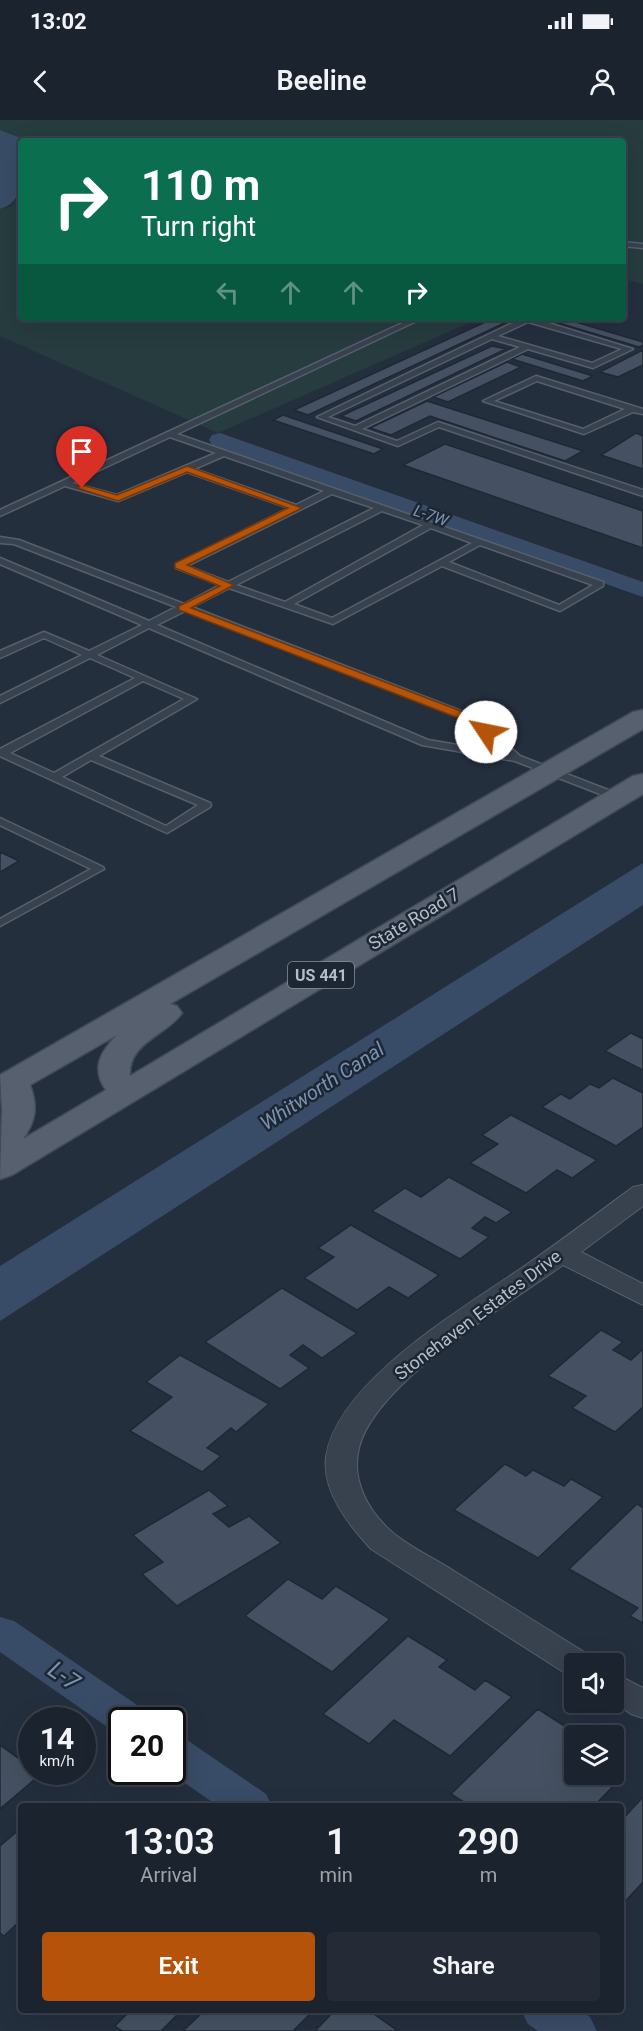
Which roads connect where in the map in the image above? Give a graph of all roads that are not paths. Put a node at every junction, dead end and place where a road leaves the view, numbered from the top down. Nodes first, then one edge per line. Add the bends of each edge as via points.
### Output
1 (626, 244) edge
2 (643, 246) edge
3 (413, 321) edge
4 (523, 321) edge
5 (534, 321) edge
6 (491, 336) junction
7 (526, 347) junction
8 (632, 409) junction
9 (643, 412) edge
10 (355, 429) junction
11 (169, 434) junction
12 (223, 453) junction
13 (187, 469) junction
14 (64, 483) junction
15 (331, 492) junction
16 (643, 492) edge
17 (297, 508) junction
18 (379, 509) junction
19 (0, 513) edge
20 (428, 526) junction
21 (0, 540) edge
22 (478, 543) junction
23 (0, 561) edge
24 (443, 563) junction
25 (228, 585) junction
26 (286, 605) junction
27 (182, 608) junction
28 (147, 626) junction
29 (90, 654) junction
30 (0, 655) edge
31 (143, 677) junction
32 (0, 700) edge
33 (643, 718) edge
34 (2, 752) edge
35 (90, 756) junction
36 (517, 758) junction
37 (554, 770) junction
38 (54, 777) junction
39 (630, 790) edge
40 (0, 821) edge
41 (294, 919) junction
42 (0, 924) edge
43 (4, 1082) edge
44 (124, 1093) junction
45 (0, 1147) edge
46 (0, 1168) edge
47 (643, 1193) edge
48 (561, 1253) junction
49 (643, 1296) edge
50 (564, 1656) edge
51 (624, 1693) edge
52 (643, 1705) edge

1 - 2 lane
3 - 11 lane
4 - 6 lane
5 - 7 lane via 629,349 593,366
6 - 7 lane
6 - 10 lane via 321,417
7 - 10 lane
8 - 8 lane via 536,378 487,401 584,432
8 - 9 lane
10 - 16 lane via 398,444 438,424
11 - 12 lane
11 - 14 lane
12 - 13 lane
12 - 15 lane
13 - 14 lane via 118,498
13 - 17 lane
14 - 19 lane
15 - 17 lane
15 - 18 lane
17 - 25 lane via 179,566
18 - 20 lane
18 - 25 lane
20 - 22 lane
20 - 26 lane
21 - 27 lane via 16,542
22 - 24 lane
22 - 24 lane via 600,584 560,608
23 - 28 lane
24 - 26 lane via 333,621
25 - 26 lane
25 - 27 lane
27 - 28 lane
27 - 36 lane via 470,718
28 - 29 lane
28 - 36 lane via 426,743
29 - 30 lane via 44,635
29 - 31 lane
29 - 32 lane
31 - 34 lane
31 - 35 lane via 192,699
33 - 37 main road
34 - 38 lane
35 - 38 lane
35 - 38 lane via 206,805 167,830
36 - 37 lane
37 - 39 lane
37 - 41 main road
39 - 44 main road, State Road 7 / US 441
40 - 42 lane via 99,869
41 - 43 main road
41 - 44 main road via 136,1035 117,1057 114,1076
43 - 45 main road via 20,1102 19,1120
44 - 46 main road, State Road 7 / US 441
47 - 48 street, Stonehaven Estates Drive
48 - 49 street
48 - 50 street, Stonehaven Estates Drive via 394,1376 352,1424 343,1447 341,1472 361,1520 382,1541
51 - 52 street

